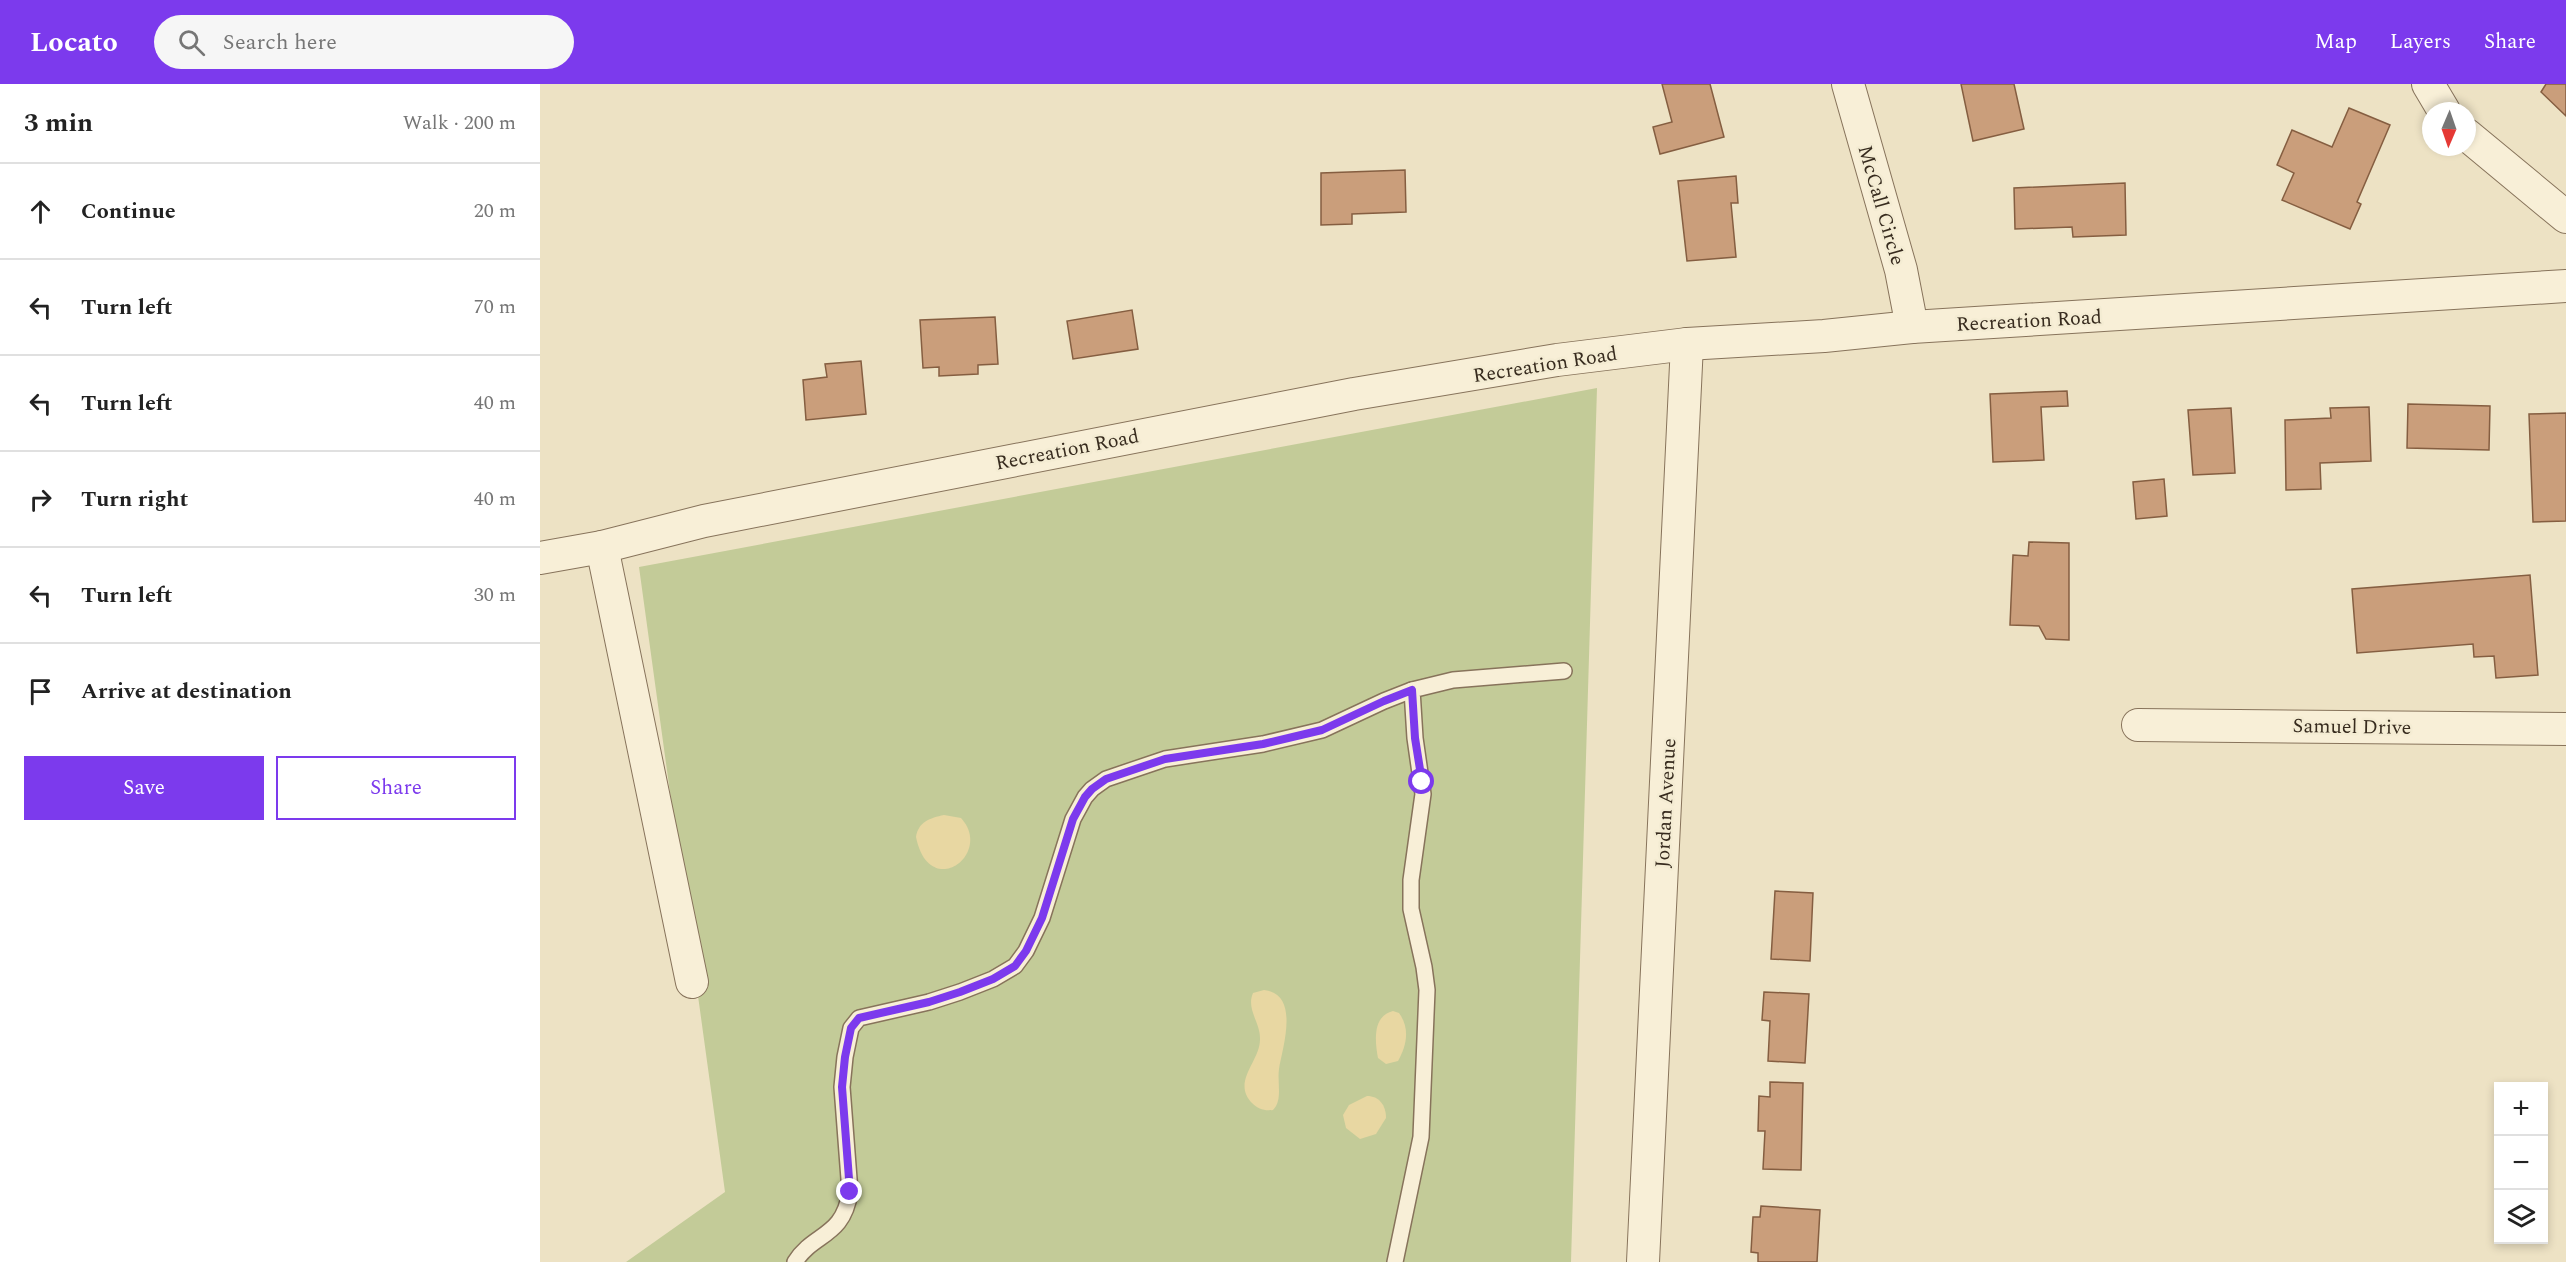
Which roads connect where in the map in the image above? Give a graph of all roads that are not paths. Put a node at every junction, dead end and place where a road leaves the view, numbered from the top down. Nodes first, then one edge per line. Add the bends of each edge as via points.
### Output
1 (1848, 84) edge
2 (2428, 84) edge
3 (2439, 102) edge
4 (2476, 142) edge
5 (2566, 217) edge
6 (2566, 286) edge
7 (1912, 327) junction
8 (1687, 344) junction
9 (602, 547) junction
10 (540, 558) edge
11 (1564, 671) dead end
12 (1412, 690) junction
13 (2138, 725) dead end
14 (2566, 729) edge
15 (692, 982) dead end
16 (795, 1262) edge
17 (1395, 1262) edge
18 (1643, 1262) edge

1 - 7 street, McCall Circle via 1901,270
2 - 3 street
4 - 5 street
6 - 7 street, Recreation Road
7 - 8 street, Recreation Road
8 - 9 street, Recreation Road via 1557,360 1354,394 704,521
8 - 18 street, Jordan Avenue
9 - 10 street, Recreation Road
9 - 15 street
11 - 12 lane via 1454,680
12 - 16 lane via 1322,730 1263,744 1165,759 1106,779 1092,789 1073,819 1042,918 1015,966 960,992 859,1018 851,1028 842,1087 848,1204 835,1227
12 - 17 lane via 1424,794 1411,880 1411,909 1427,990 1421,1137
13 - 14 street, Samuel Drive

